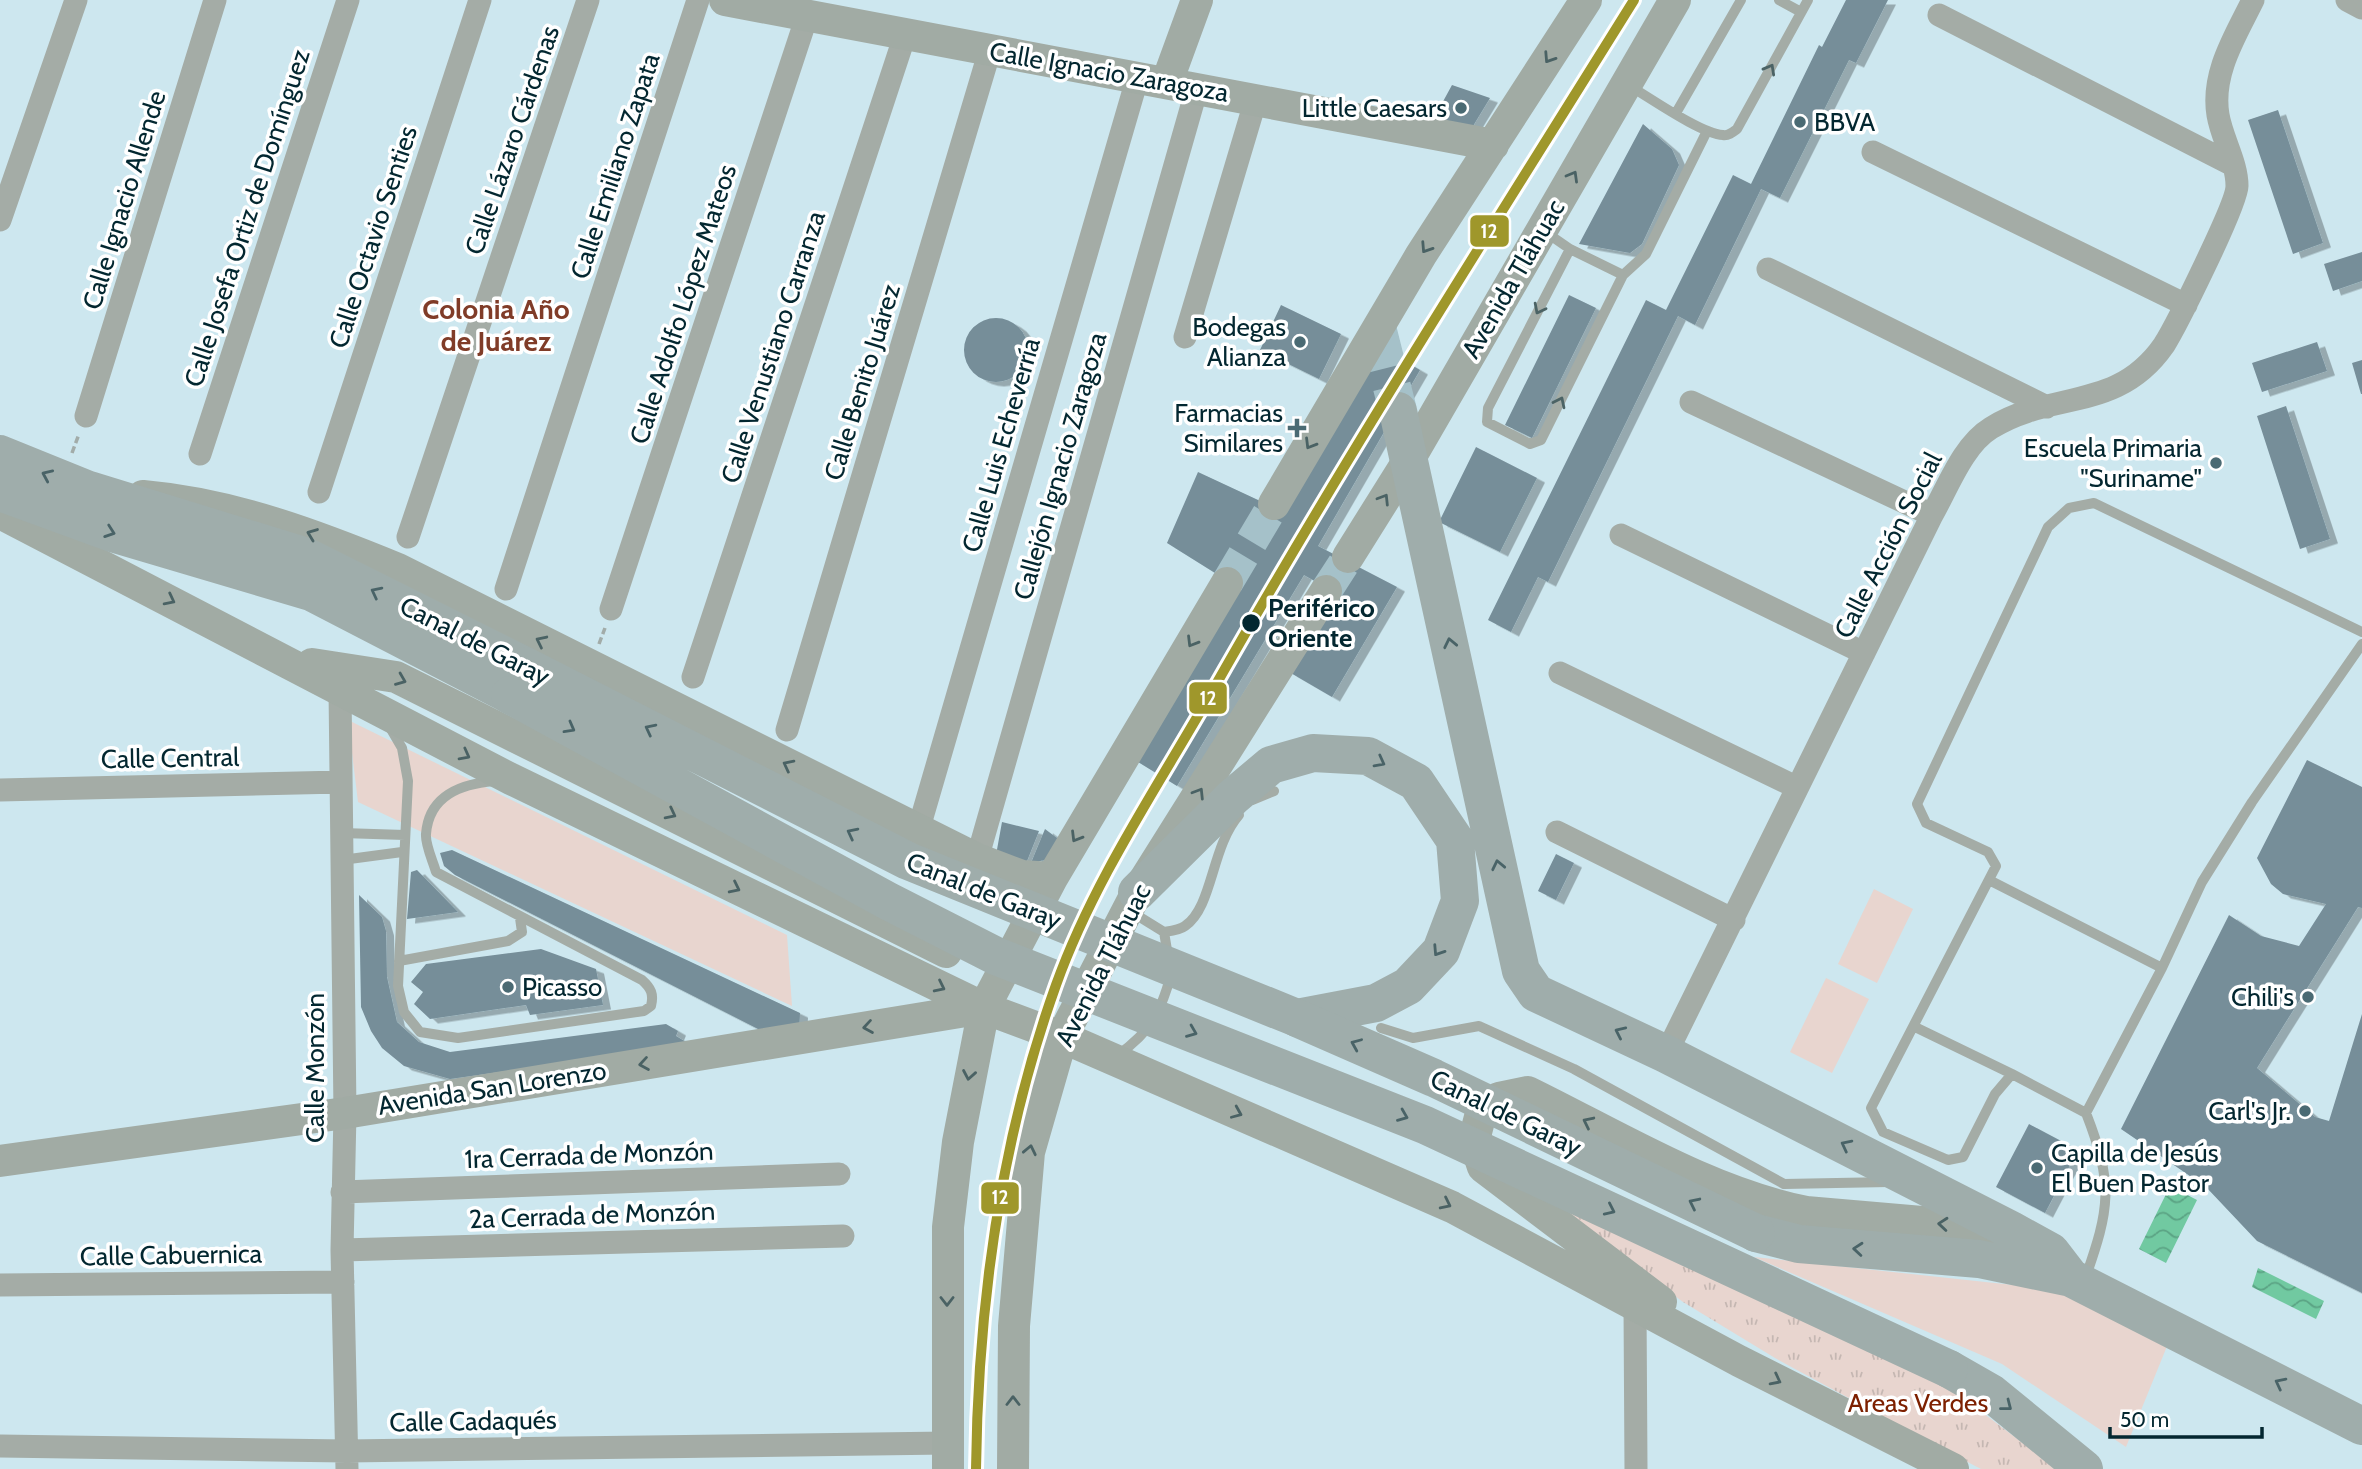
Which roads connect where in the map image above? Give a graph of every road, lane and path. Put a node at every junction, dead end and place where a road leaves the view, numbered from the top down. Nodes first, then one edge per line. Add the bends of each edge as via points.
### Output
1 (76, 0) edge
2 (215, 0) edge
3 (348, 0) edge
4 (480, 0) edge
5 (588, 0) edge
6 (698, 0) edge
7 (725, 0) edge
8 (1197, 0) edge
9 (1586, 0) edge
10 (1675, 0) edge
11 (1741, 0) edge
12 (1779, 0) edge
13 (1808, 0) edge
14 (2347, 0) edge
15 (2249, 2) edge
16 (2362, 8) edge
17 (1801, 12) junction
18 (1940, 15) dead end
19 (807, 16) junction
20 (905, 35) junction
21 (990, 50) junction
22 (1167, 82) junction
23 (1626, 84) junction
24 (1256, 99) junction
25 (1676, 113) junction
26 (1707, 131) junction
27 (1493, 145) junction
28 (1873, 152) dead end
29 (2233, 165) junction
30 (0, 220) edge
31 (1542, 229) junction
32 (1570, 249) junction
33 (1768, 269) dead end
34 (1623, 275) junction
35 (2186, 305) junction
36 (1185, 337) dead end
37 (1691, 402) dead end
38 (2047, 407) junction
39 (1398, 411) tunnel mouth
40 (86, 416) joint
41 (0, 454) edge
42 (200, 454) dead end
43 (1410, 458) junction
44 (75, 486) junction
45 (0, 492) edge
46 (319, 492) dead end
47 (1274, 504) tunnel mouth
48 (0, 513) edge
49 (1932, 515) junction
50 (1621, 535) dead end
51 (408, 537) dead end
52 (1348, 557) tunnel mouth
53 (1227, 583) tunnel mouth
54 (506, 589) dead end
55 (1326, 591) tunnel mouth
56 (611, 609) joint
57 (2362, 632) edge
58 (2362, 644) edge
59 (1864, 653) junction
60 (592, 665) junction
61 (1560, 673) dead end
62 (693, 677) dead end
63 (345, 679) junction
64 (518, 680) junction
65 (380, 709) junction
66 (788, 730) dead end
67 (511, 779) junction
68 (341, 782) junction
69 (1796, 787) junction
70 (0, 790) edge
71 (1274, 791) dead end
72 (908, 826) junction
73 (342, 832) junction
74 (1557, 832) dead end
75 (405, 835) junction
76 (402, 852) junction
77 (976, 859) junction
78 (342, 860) junction
79 (1052, 878) junction
80 (1989, 880) junction
81 (1132, 901) junction
82 (849, 903) junction
83 (520, 918) junction
84 (1734, 920) junction
85 (1164, 932) junction
86 (1101, 958) junction
87 (399, 961) junction
88 (2162, 968) junction
89 (997, 978) junction
90 (984, 1008) junction
91 (1297, 1018) junction
92 (1915, 1027) junction
93 (1381, 1028) dead end
94 (1062, 1038) junction
95 (1666, 1054) junction
96 (1112, 1059) junction
97 (2012, 1074) junction
98 (345, 1112) junction
99 (2086, 1113) junction
100 (0, 1161) edge
101 (839, 1174) dead end
102 (1916, 1181) junction
103 (342, 1192) junction
104 (2011, 1230) junction
105 (843, 1236) dead end
106 (342, 1250) junction
107 (2077, 1280) junction
108 (343, 1282) junction
109 (0, 1285) edge
110 (1635, 1306) junction
111 (1739, 1361) junction
112 (2362, 1426) edge
113 (0, 1446) edge
114 (947, 1456) edge
115 (347, 1460) edge
116 (1013, 1469) edge
117 (1636, 1469) edge
118 (1953, 1469) edge
119 (2084, 1469) edge

1 - 30 street
2 - 40 street, Calle Ignacio Allende
3 - 42 street, Calle Josefa Ortiz de Domínguez
4 - 46 street, Calle Octavio Senties
5 - 51 street, Calle Lázaro Cárdenas
6 - 54 street, Calle Emiliano Zapata
7 - 19 main road, Calle Ignacio Zaragoza
8 - 22 main road
9 -> 27 main road
10 - 23 main road, Avenida Tláhuac
11 - 25 lane
12 - 17 lane
13 - 17 lane
14 - 16 street
15 - 29 street, Calle Acción Social via 2224,58 2217,93 2218,115
26 -> 17 lane via 1725,136 1737,129
18 - 29 street
19 - 20 main road, Calle Ignacio Zaragoza
19 - 56 street, Calle Adolfo López Mateos
20 - 21 main road, Calle Ignacio Zaragoza
20 - 62 street, Calle Venustiano Carranza
21 - 22 main road, Calle Ignacio Zaragoza
21 - 66 street, Calle Benito Juárez
22 - 24 main road, Calle Ignacio Zaragoza
22 - 72 street, Calle Luis Echeverría
22 - 77 street, Callejón Ignacio Zaragoza
23 - 25 lane
31 -> 23 main road, Avenida Tláhuac
24 - 27 main road, Calle Ignacio Zaragoza
24 - 36 street
25 - 26 lane
26 - 34 lane via 1646,254
27 -> 47 main road via 1421,255
28 - 35 street
29 - 35 street, Calle Acción Social via 2237,189
31 - 32 lane
31 - 43 main road, Avenida Tláhuac
32 - 34 lane
32 -> 34 lane via 1488,408 1487,422 1530,444 1541,440
33 - 38 street
35 - 38 street, Calle Acción Social via 2165,344 2146,368 2125,384
37 - 49 street
38 - 49 street, Calle Acción Social via 1989,429 1965,455
39 - 43 highway
40 - 44 path
44 -> 41 highway, Canal de Garay
52 -> 43 main road, Avenida Tláhuac
95 -> 43 highway via 1536,993 1521,971
60 -> 44 main road via 398,569 304,530 188,500
64 -> 44 highway, Canal de Garay via 307,557
45 -> 64 highway, Canal de Garay via 112,533 311,592
48 -> 63 main road via 286,660
49 - 59 street, Calle Acción Social
50 - 59 street
53 -> 79 main road
81 -> 55 main road, Avenida Tláhuac
56 - 60 path
57 - 80 lane via 2094,503 2069,508 2048,527 1917,804 1926,822 1988,852 1996,866
58 - 88 lane via 2217,859
59 - 69 street, Calle Acción Social
72 -> 60 main road
61 - 69 street
63 - 65 main road
63 - 68 street, Calle Monzón
63 -> 82 main road via 396,677
91 -> 64 highway, Canal de Garay, bridge via 908,861
64 -> 119 highway, Canal de Garay, bridge via 888,901 996,956 1424,1125 1949,1369 1991,1393
65 -> 67 main road
65 - 75 lane via 402,748 408,782
67 - 83 lane via 452,789 434,807 426,835 436,872
67 -> 90 main road
68 - 70 street, Calle Central
68 - 73 street, Calle Monzón
69 - 84 street, Calle Acción Social
71 - 85 lane via 1253,800 1223,839 1199,912 1184,927
72 - 77 main road
72 - 82 main road via 905,869 888,894
73 - 75 lane
73 - 78 street, Calle Monzón
74 - 84 street
75 - 76 lane
76 - 78 lane
76 - 87 lane
77 - 79 main road via 1022,876
78 - 98 street, Calle Monzón
79 - 89 main road
80 - 88 lane
80 - 92 lane
81 - 85 lane
81 - 86 main road, Avenida Tláhuac
81 -> 91 highway via 1233,797 1271,765 1313,753 1368,755 1416,782 1455,840 1460,901 1441,951 1408,986 1376,1003
82 - 89 main road
83 - 87 lane via 522,932 508,941
83 - 87 lane via 642,980 650,987 651,1006 637,1015 458,1038 420,1032 404,1012
84 - 95 street, Calle Acción Social
85 - 96 lane via 1171,973 1162,1008 1141,1038
86 - 89 main road
86 - 94 main road, Avenida Tláhuac
88 - 99 lane
89 - 90 main road
90 - 94 main road
90 -> 98 main road, Avenida San Lorenzo
90 -> 114 main road via 958,1142 948,1227
107 -> 91 highway, Canal de Garay, bridge via 1979,1259 1799,1244 1756,1233 1434,1078
92 - 97 lane
92 - 97 lane via 1871,1108 1883,1132 1948,1160 1963,1157 1995,1094
93 - 102 lane via 1413,1038 1479,1026 1574,1069 1784,1184
94 - 96 main road
116 -> 94 main road, Avenida Tláhuac via 1014,1326 1028,1152
102 -> 95 highway
96 -> 110 main road via 1442,1202
97 - 99 lane
98 - 100 main road, Avenida San Lorenzo
98 - 103 street, Calle Monzón
99 - 107 lane via 2101,1151 2106,1186 2104,1224
101 - 103 street, 1ra Cerrada de Monzón
102 - 104 highway
103 - 106 street, Calle Monzón
104 - 107 highway via 2051,1252
104 -> 111 main road via 1775,1206 1719,1187 1528,1092 1499,1098 1480,1117 1474,1140 1483,1167
105 - 106 street, 2a Cerrada de Monzón
106 - 108 street, Calle Monzón
112 -> 107 highway
108 - 109 street, Calle Cabuernica
108 - 115 street, Calle Monzón
110 - 111 main road
110 - 117 street
111 -> 118 main road
113 - 115 street, Calle Cadaqués
114 - 115 street, Calle Cadaqués

